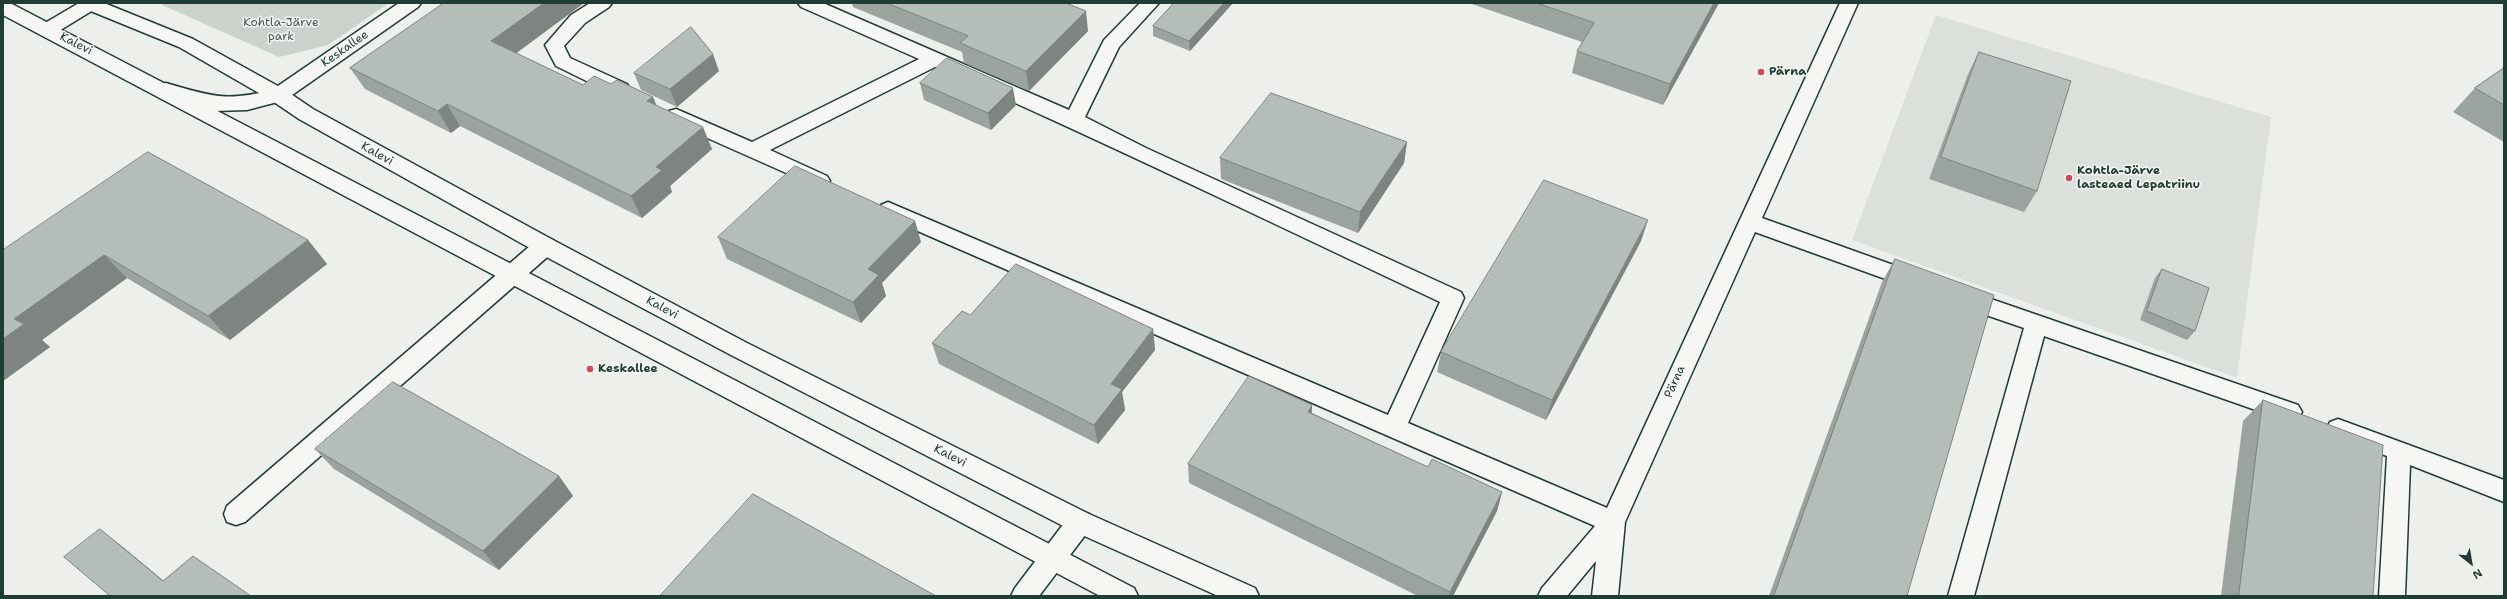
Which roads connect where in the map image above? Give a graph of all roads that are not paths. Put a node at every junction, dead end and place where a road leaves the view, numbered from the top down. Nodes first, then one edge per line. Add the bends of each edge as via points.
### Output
1 (90, 3) edge
2 (412, 3) edge
3 (603, 3) edge
4 (807, 3) edge
5 (1150, 3) edge
6 (1849, 3) edge
7 (3, 7) edge
8 (47, 30) junction
9 (935, 59) junction
10 (161, 89) junction
11 (278, 95) junction
12 (634, 96) edge
13 (662, 109) edge
14 (1074, 120) junction
15 (751, 151) junction
16 (838, 189) edge
17 (868, 201) edge
18 (1748, 221) junction
19 (545, 246) junction
20 (512, 274) junction
21 (2036, 325) junction
22 (1394, 427) junction
23 (2399, 450) junction
24 (2504, 491) edge
25 (236, 514) dead end
26 (1080, 522) junction
27 (1613, 522) junction
28 (1053, 559) junction
29 (1024, 596) edge
30 (1125, 596) edge
31 (1246, 596) edge
32 (1551, 596) edge
33 (1605, 596) edge
34 (1961, 596) edge
35 (2392, 596) edge

1 - 8 main road
1 - 11 main road, Kalevi via 186,43
2 - 11 main road, Keskallee
3 - 12 main road via 578,19 554,44 563,62
4 - 9 main road
5 - 14 main road via 1111,44
6 - 18 main road, Pärna
7 - 8 main road, Kalevi
8 - 10 main road, Kalevi
9 - 14 main road
9 - 15 main road
10 - 11 main road via 215,104 247,103
10 - 20 main road, Kalevi
11 - 19 main road, Kalevi via 306,114
13 - 15 main road
14 - 22 main road via 1139,153 1453,298
15 - 16 main road
17 - 22 main road
18 - 21 main road
18 - 27 main road, Pärna
19 - 20 main road
19 - 26 main road, Kalevi via 739,349
20 - 25 main road
20 - 28 main road, Kalevi
21 - 23 main road
21 - 34 main road
22 - 27 main road
23 - 24 main road
23 - 35 main road
26 - 28 main road
26 - 31 main road, Kalevi
27 - 32 main road, Pärna
27 - 33 main road, Pärna
28 - 29 main road
28 - 30 main road, Kalevi

